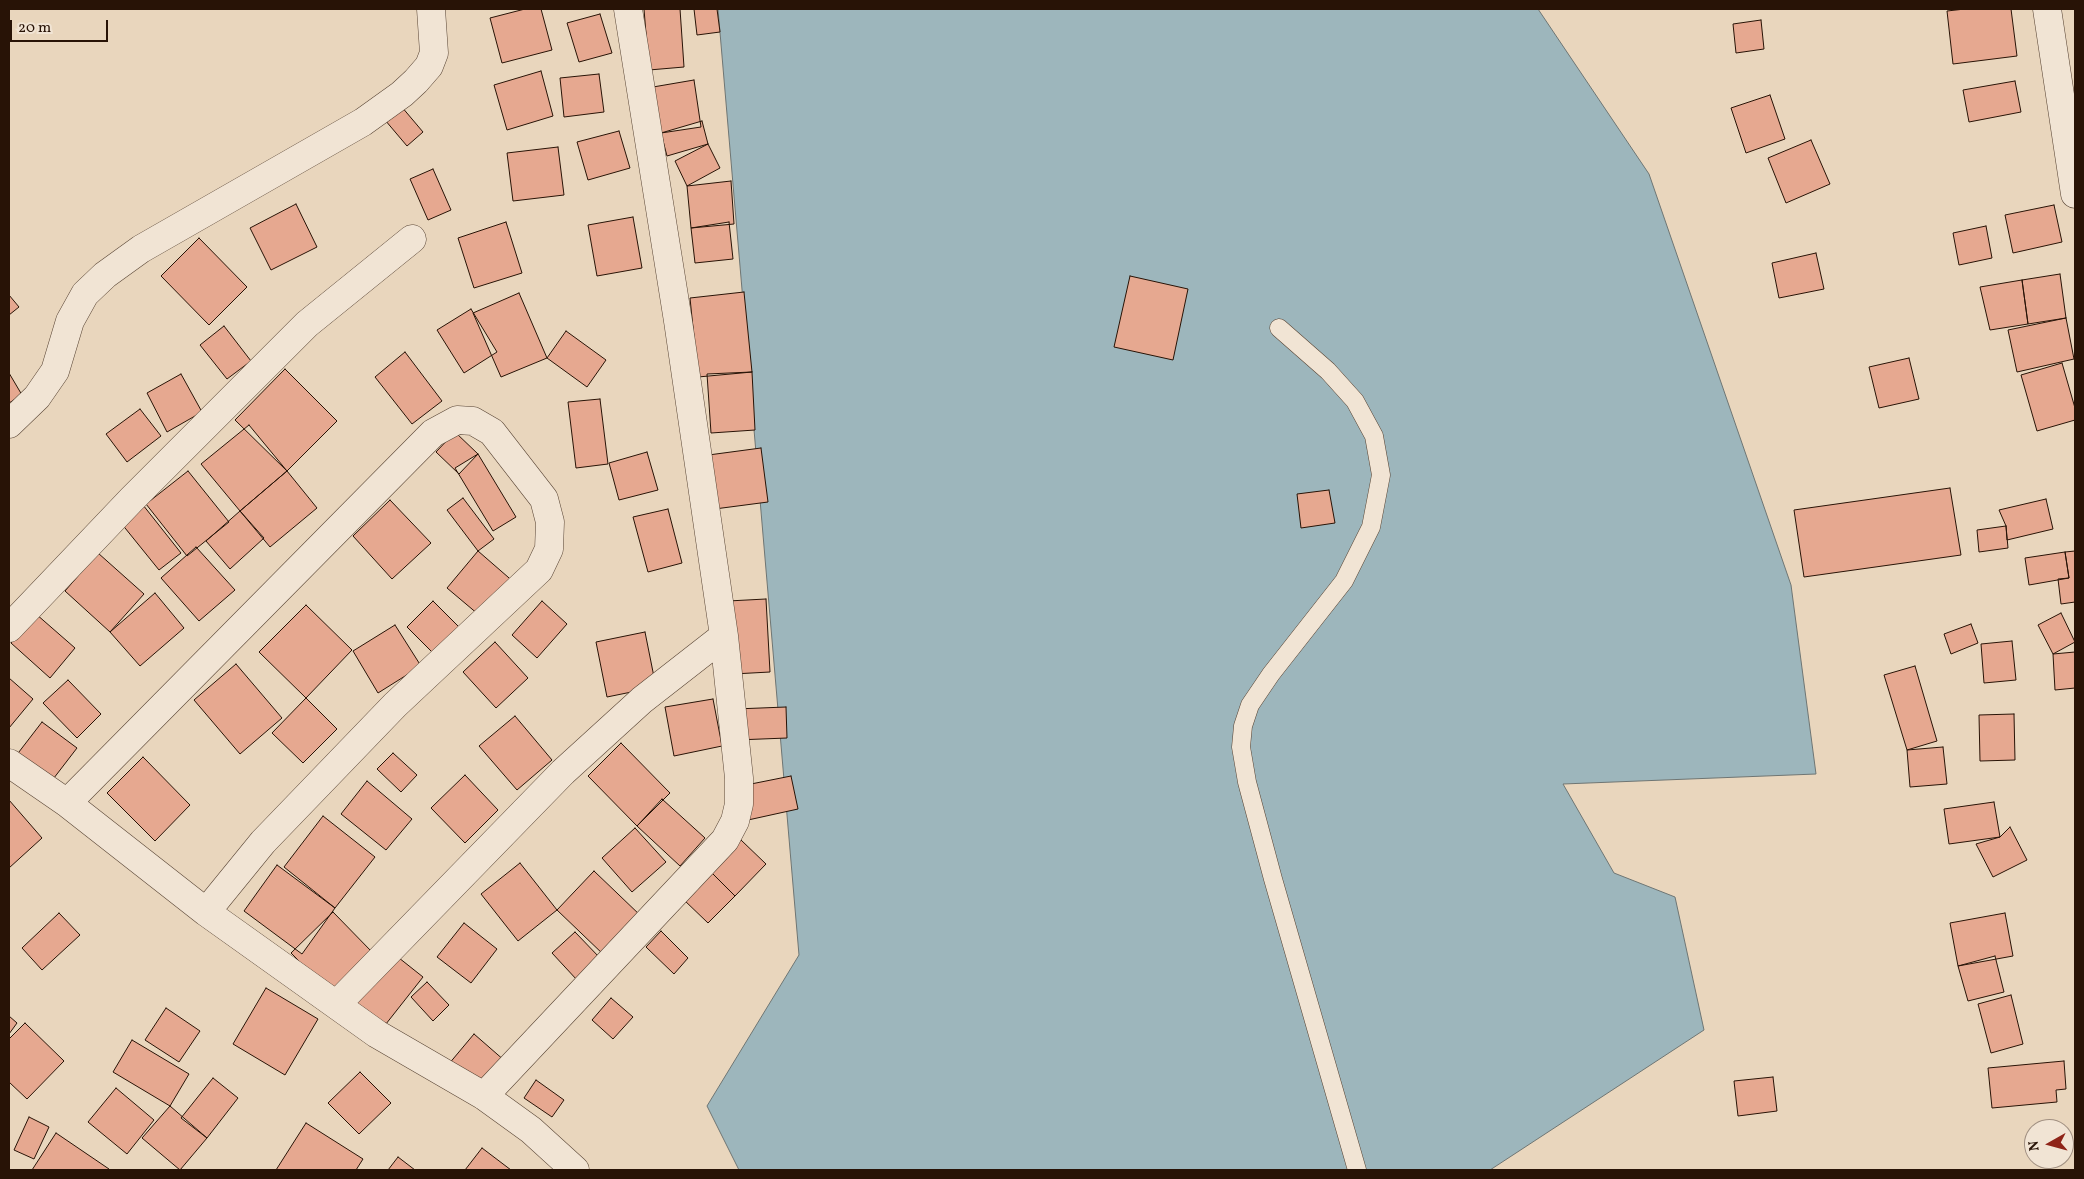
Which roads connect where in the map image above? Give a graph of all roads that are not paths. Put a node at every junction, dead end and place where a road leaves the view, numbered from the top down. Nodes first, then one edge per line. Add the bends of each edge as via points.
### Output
1 (431, 9) edge
2 (628, 9) edge
3 (2046, 9) edge
4 (2075, 194) edge
5 (412, 239) dead end
6 (1279, 328) dead end
7 (9, 424) edge
8 (9, 628) edge
9 (724, 636) junction
10 (9, 762) edge
11 (67, 803) junction
12 (206, 912) junction
13 (337, 1004) junction
14 (484, 1096) junction
15 (575, 1170) edge
16 (1357, 1170) edge

1 - 7 street via 434,53 429,66 416,81 363,122 141,250 105,275 85,294 70,321 55,371 37,397
2 - 9 street
3 - 4 street
5 - 8 street via 307,324
6 - 16 lane via 1328,371 1355,401 1374,436 1381,475 1371,527 1344,581 1250,705 1241,747 1273,879
9 - 13 street via 642,700 563,772
9 - 14 street via 739,778 735,821 725,840
10 - 11 street
11 - 12 street
11 - 12 street via 433,432 457,420 473,421 492,432 544,499 550,522 549,549 540,570 395,705 262,842
12 - 13 street
13 - 14 street via 377,1034
14 - 15 street via 531,1130

